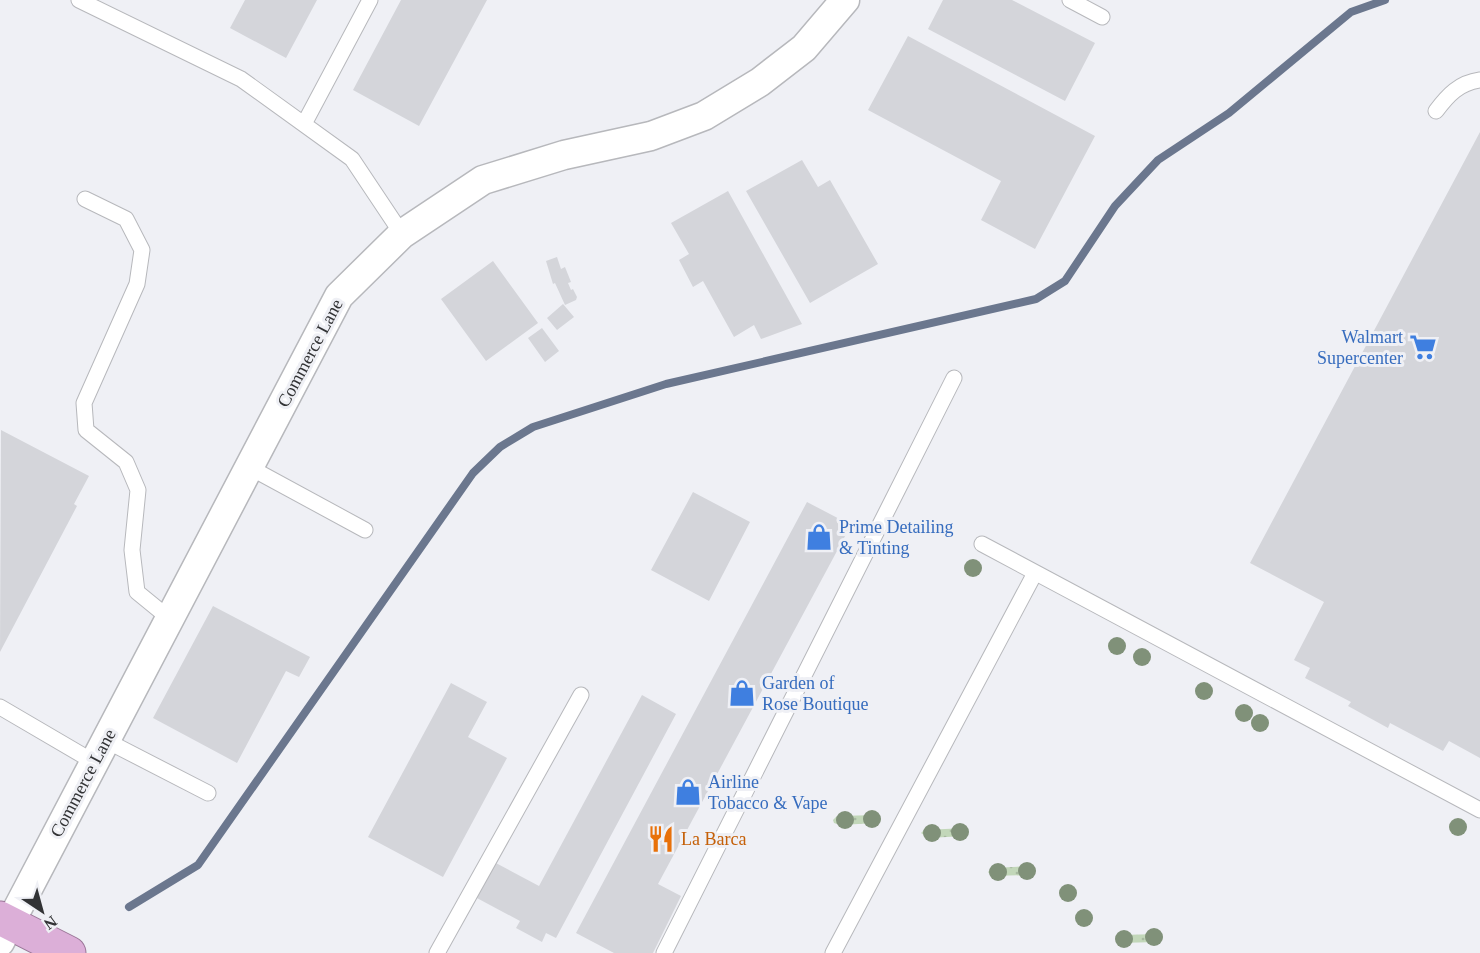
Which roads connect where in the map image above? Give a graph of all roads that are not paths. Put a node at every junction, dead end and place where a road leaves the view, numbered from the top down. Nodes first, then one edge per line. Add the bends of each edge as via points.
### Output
1 (79, 0) edge
2 (370, 0) edge
3 (845, 0) edge
4 (1070, 0) edge
5 (1102, 17) dead end
6 (1480, 80) edge
7 (1436, 111) dead end
8 (304, 124) junction
9 (85, 199) dead end
10 (402, 234) junction
11 (954, 378) dead end
12 (249, 467) junction
13 (366, 530) dead end
14 (982, 544) dead end
15 (1035, 573) junction
16 (170, 619) junction
17 (581, 695) dead end
18 (0, 707) edge
19 (100, 751) junction
20 (208, 793) dead end
21 (1480, 810) edge
22 (2, 932) edge
23 (69, 953) edge
24 (437, 953) edge
25 (664, 953) edge
26 (833, 953) edge

1 - 8 lane via 241,80
2 - 8 lane
3 - 10 street, Commerce Lane via 804,48 760,82 704,116 651,136 564,155 483,180
4 - 5 lane
6 - 7 lane via 1466,82 1448,95
8 - 10 lane via 352,159
9 - 16 lane via 126,219 142,250 137,284 84,403 86,430 126,462 138,490 132,550 137,592
10 - 12 street, Commerce Lane via 339,296
11 - 25 lane
12 - 13 lane
12 - 16 street, Commerce Lane
14 - 15 lane
15 - 21 lane
15 - 26 lane
16 - 19 street, Commerce Lane
17 - 24 lane
18 - 19 lane
19 - 20 lane
19 - 22 street, Commerce Lane
22 - 23 highway

